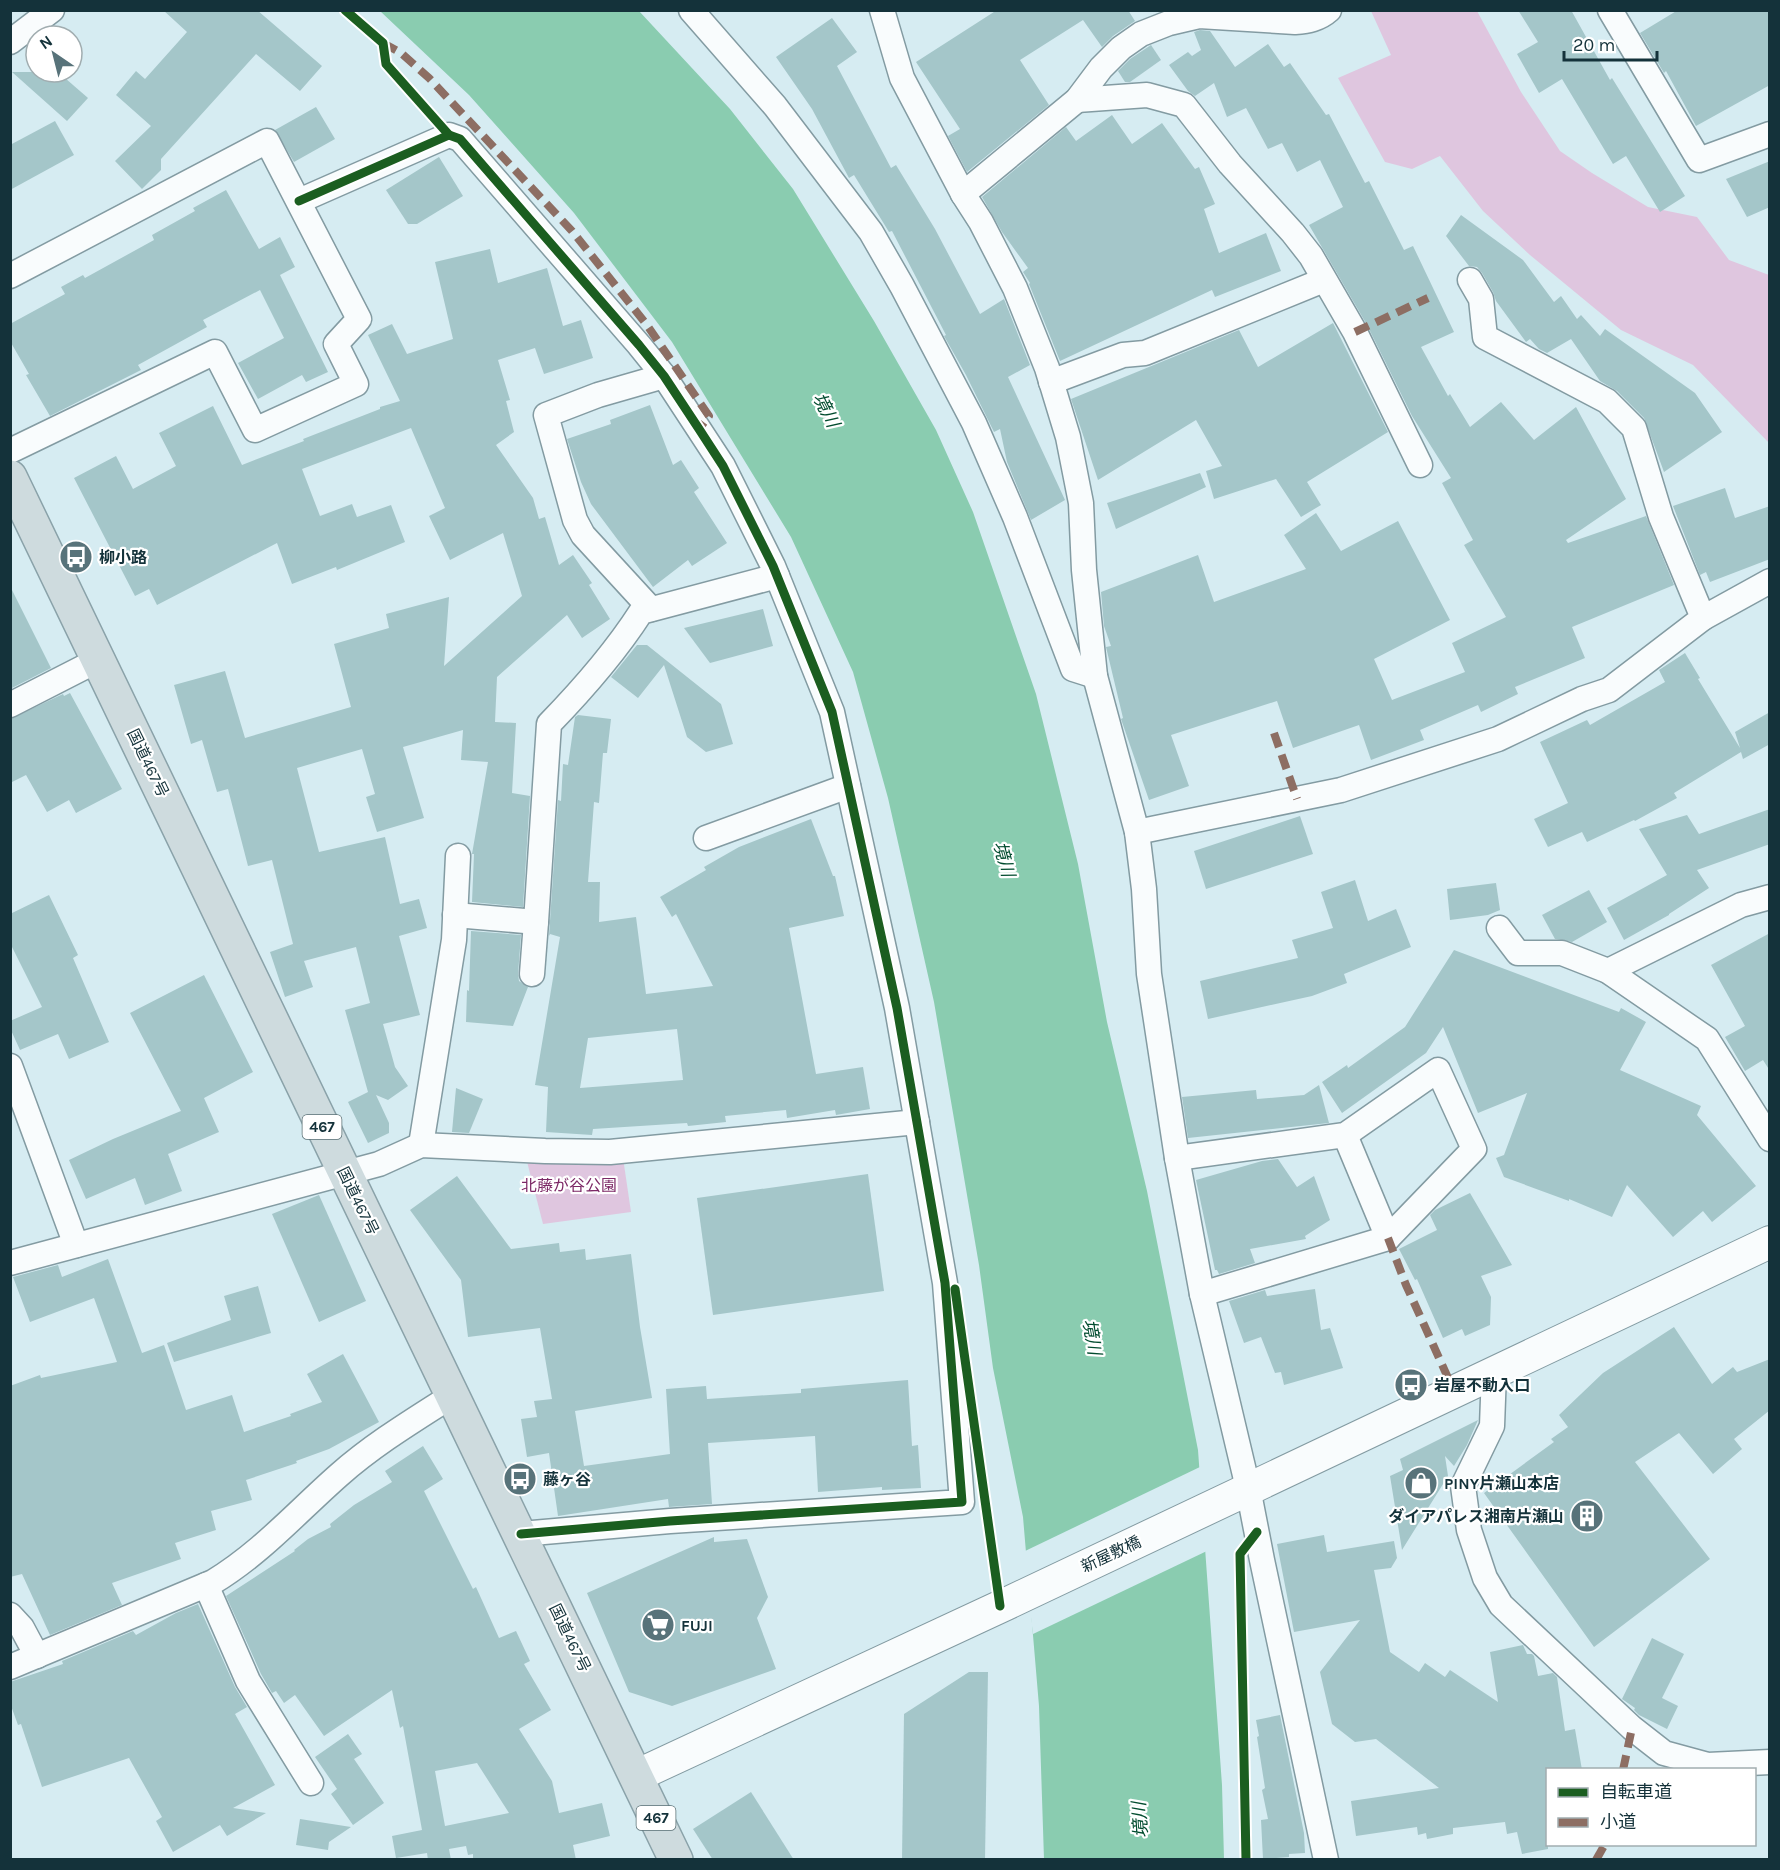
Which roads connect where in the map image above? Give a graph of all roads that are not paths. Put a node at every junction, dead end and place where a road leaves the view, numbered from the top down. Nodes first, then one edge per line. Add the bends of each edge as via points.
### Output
1 (52, 10) edge
2 (691, 10) edge
3 (882, 10) edge
4 (1329, 10) edge
5 (1610, 10) edge
6 (10, 42) edge
7 (1077, 100) junction
8 (1770, 134) edge
9 (963, 194) junction
10 (299, 201) junction
11 (10, 276) edge
12 (1324, 280) junction
13 (1470, 280) dead end
14 (664, 376) junction
15 (1051, 382) junction
16 (10, 451) edge
17 (1420, 465) dead end
18 (10, 477) edge
19 (777, 576) junction
20 (1770, 581) edge
21 (651, 609) junction
22 (1703, 618) junction
23 (98, 660) junction
24 (1095, 676) junction
25 (10, 705) edge
26 (848, 786) junction
27 (1137, 832) junction
28 (706, 838) dead end
29 (458, 856) dead end
30 (1770, 897) edge
31 (455, 915) junction
32 (536, 922) junction
33 (1499, 927) dead end
34 (1608, 971) junction
35 (532, 975) dead end
36 (10, 1066) edge
37 (917, 1122) junction
38 (1345, 1135) junction
39 (1770, 1139) edge
40 (421, 1144) junction
41 (1177, 1158) junction
42 (344, 1173) junction
43 (1388, 1238) junction
44 (1770, 1242) edge
45 (76, 1245) junction
46 (10, 1263) edge
47 (1202, 1294) junction
48 (1494, 1372) junction
49 (453, 1395) junction
50 (1248, 1488) junction
51 (521, 1534) junction
52 (206, 1585) junction
53 (10, 1615) edge
54 (38, 1656) junction
55 (10, 1667) edge
56 (1770, 1762) edge
57 (636, 1776) junction
58 (311, 1783) dead end
59 (676, 1860) edge
60 (1326, 1860) edge

1 - 6 street
2 - 24 street via 775,106 871,232 974,423 1073,669
3 - 9 street via 902,78
4 - 7 street via 1309,21 1199,16 1168,23 1121,48
5 - 8 street via 1699,160
7 - 9 street
7 - 12 street via 1147,94 1184,105 1230,164 1293,233
9 - 15 street via 1015,288
10 - 11 street via 267,141
10 - 14 street via 449,135 460,139
10 - 16 street via 359,319 336,344 356,384 255,430 215,352
12 - 15 street via 1145,353 1124,355
12 - 17 street via 1355,332
13 - 22 street via 1481,298 1485,337 1607,401 1634,428 1661,517
14 - 19 street via 723,466
14 - 21 street via 546,415 575,520 583,535
15 - 24 street via 1068,437 1081,503
18 - 23 highway, 国道467号 / 467
19 - 21 street
19 - 26 street via 832,712
20 - 22 street
21 - 32 street via 640,612 622,642 549,724
22 - 27 street via 1609,690 1498,739 1341,790
23 - 25 street
23 - 42 highway, 国道467号 / 467
24 - 27 street
26 - 28 street
26 - 37 street via 891,977
27 - 41 street via 1149,974
29 - 31 street
30 - 34 street via 1741,905
31 - 32 street
31 - 40 street
32 - 35 street
33 - 34 street via 1518,953 1562,953
34 - 39 street via 1707,1039
36 - 45 street
37 - 40 street via 610,1152
37 - 51 street via 945,1283 962,1502
38 - 41 street
38 - 43 street
38 - 43 street via 1438,1070 1474,1149
40 - 42 street via 379,1164
41 - 47 street
42 - 45 street
42 - 49 highway, 国道467号 / 467
43 - 47 street
44 - 48 street, 新屋敷橋
45 - 46 street
47 - 50 street
48 - 50 street, 新屋敷橋
48 - 56 street via 1492,1426 1463,1486 1469,1530 1485,1578 1501,1605 1632,1728 1664,1753 1708,1765
49 - 51 highway, 国道467号 / 467
49 - 52 street via 360,1458 261,1548
50 - 57 street, 新屋敷橋
50 - 60 street
51 - 57 highway, 国道467号 / 467
52 - 54 street
52 - 58 street via 249,1681
53 - 54 street
54 - 55 street
57 - 59 highway, 国道467号 / 467

